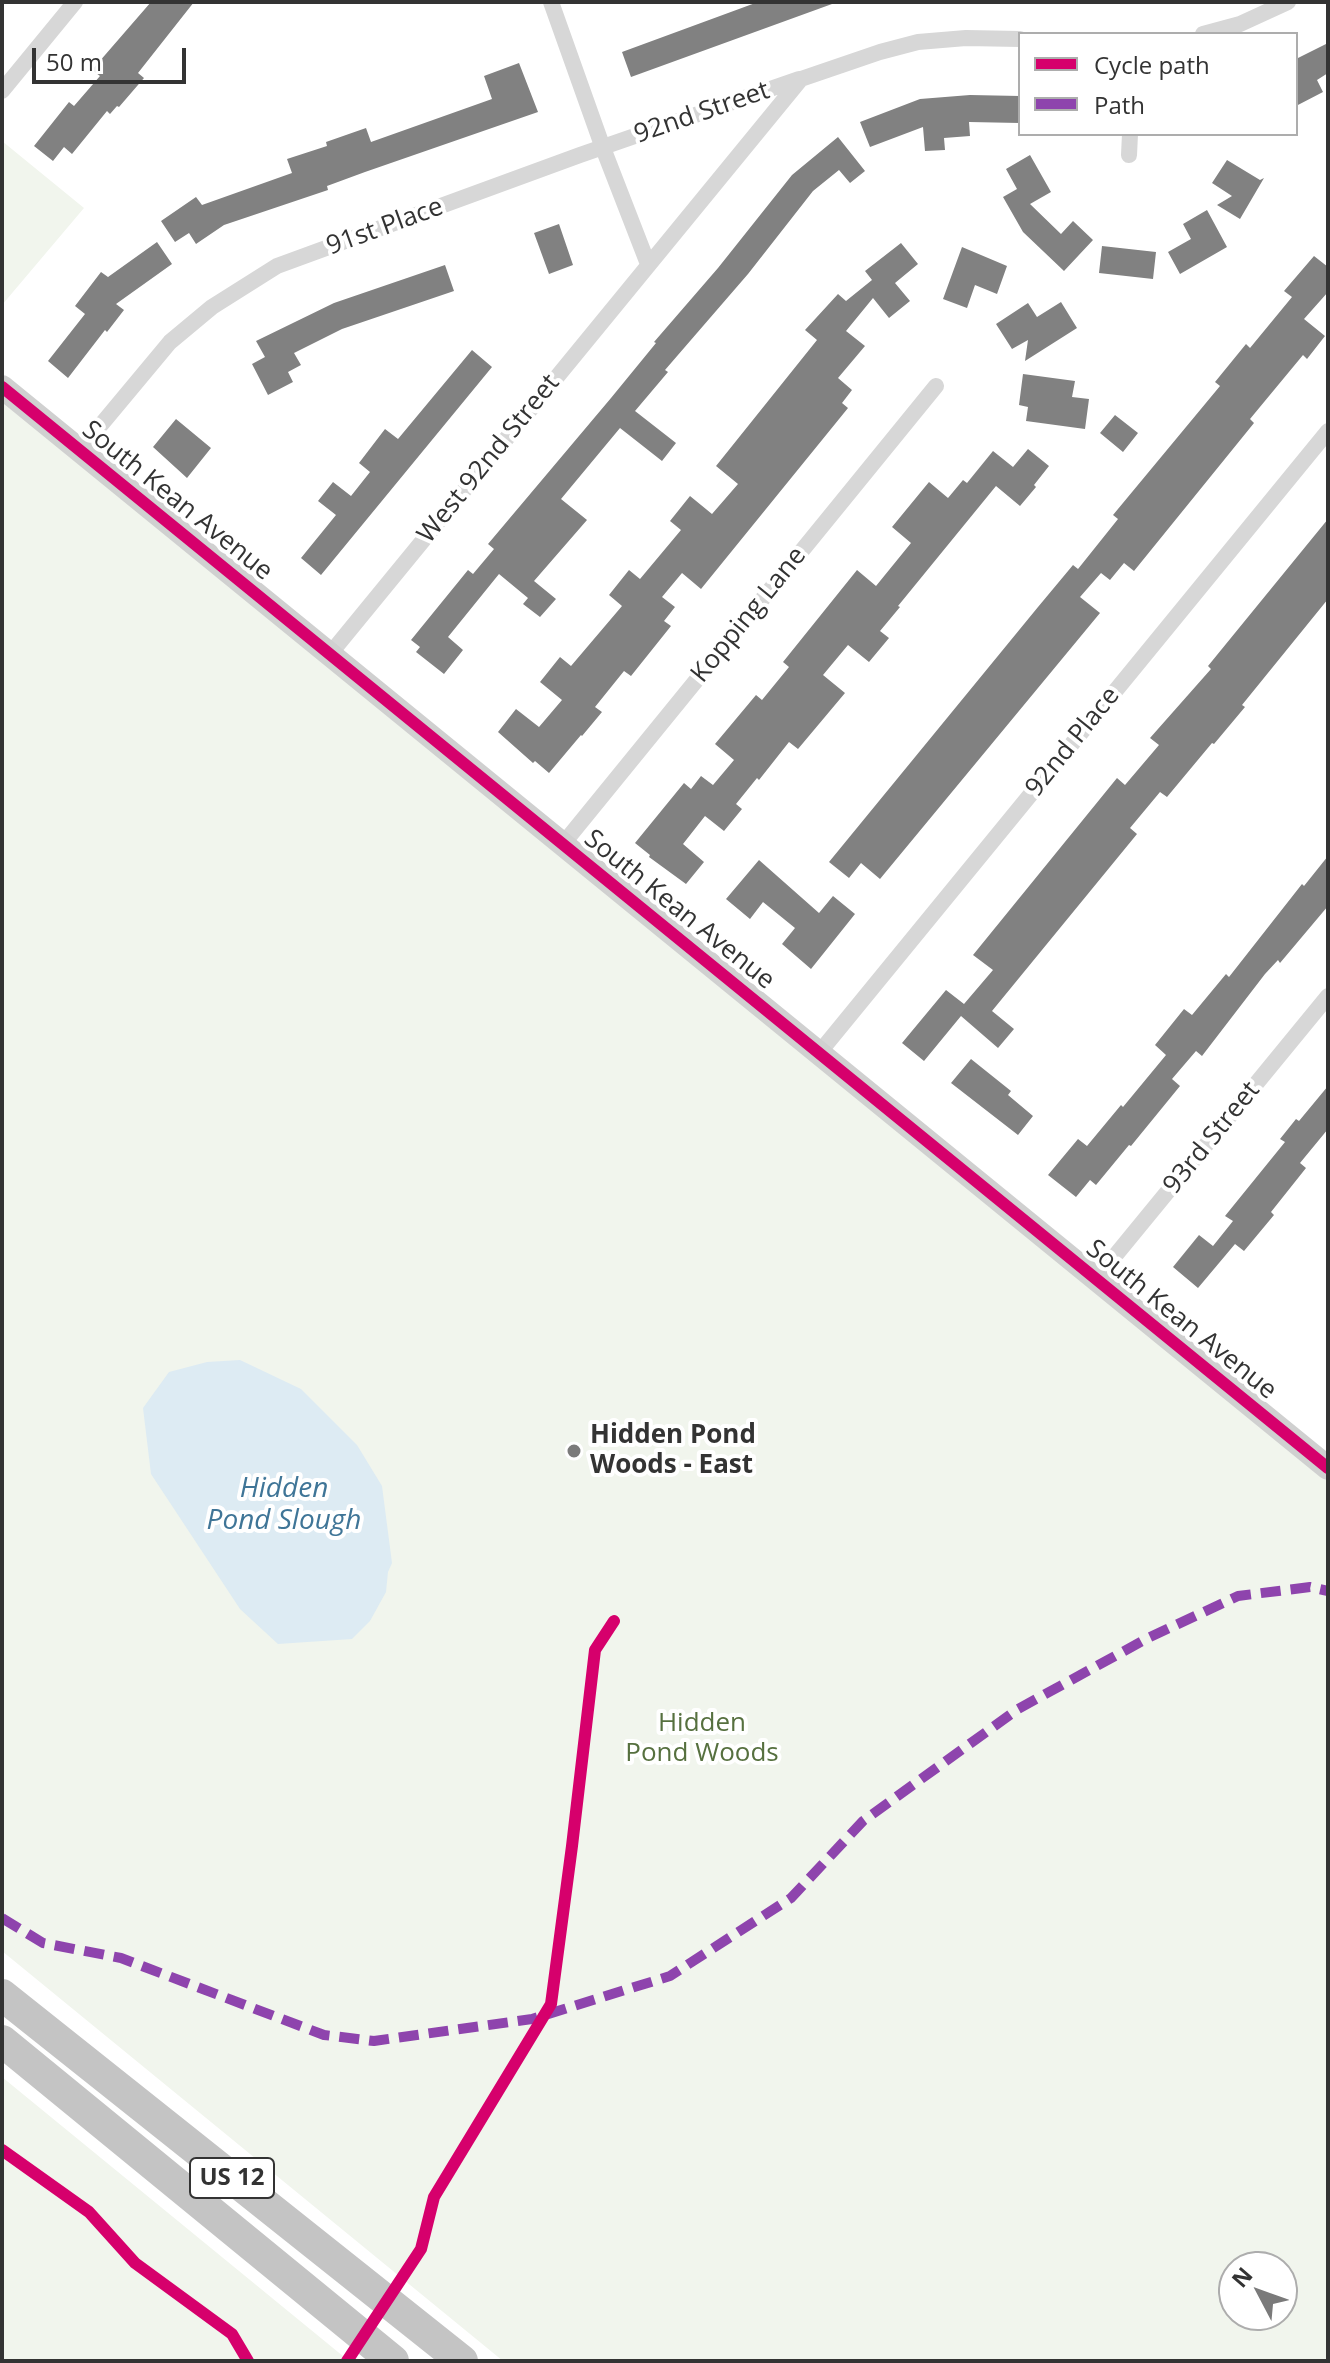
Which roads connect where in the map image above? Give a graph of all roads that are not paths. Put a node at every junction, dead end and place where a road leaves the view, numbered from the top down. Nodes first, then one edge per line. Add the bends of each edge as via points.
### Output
1 (75, 2) edge
2 (551, 2) edge
3 (1288, 2) edge
4 (1210, 32) edge
5 (1018, 39) edge
6 (801, 79) junction
7 (2, 91) edge
8 (1130, 136) edge
9 (603, 148) junction
10 (1129, 155) dead end
11 (648, 264) junction
12 (936, 386) dead end
13 (2, 387) edge
14 (1328, 431) edge
15 (80, 450) junction
16 (330, 654) junction
17 (563, 844) junction
18 (1328, 996) edge
19 (819, 1053) junction
20 (1096, 1279) junction
21 (1328, 1468) edge
22 (2, 1995) edge
23 (2, 2041) edge
24 (393, 2361) edge
25 (462, 2361) edge

1 - 7 street
2 - 9 street
3 - 4 street
5 - 6 street via 918,42
6 - 9 street, 92nd Street
6 - 11 street, West 92nd Street
8 - 10 street
9 - 11 street
9 - 15 street, 91st Place via 277,266 212,307 170,342
11 - 16 street, West 92nd Street
12 - 17 street, Kopping Lane
13 - 15 street, South Kean Avenue
14 - 19 street, 92nd Place
15 - 16 street, South Kean Avenue
16 - 17 street, South Kean Avenue
17 - 19 street, South Kean Avenue
18 - 20 street, 93rd Street
19 - 20 street, South Kean Avenue
20 - 21 street, South Kean Avenue
22 - 25 highway, US 12
23 - 24 highway, US 12

